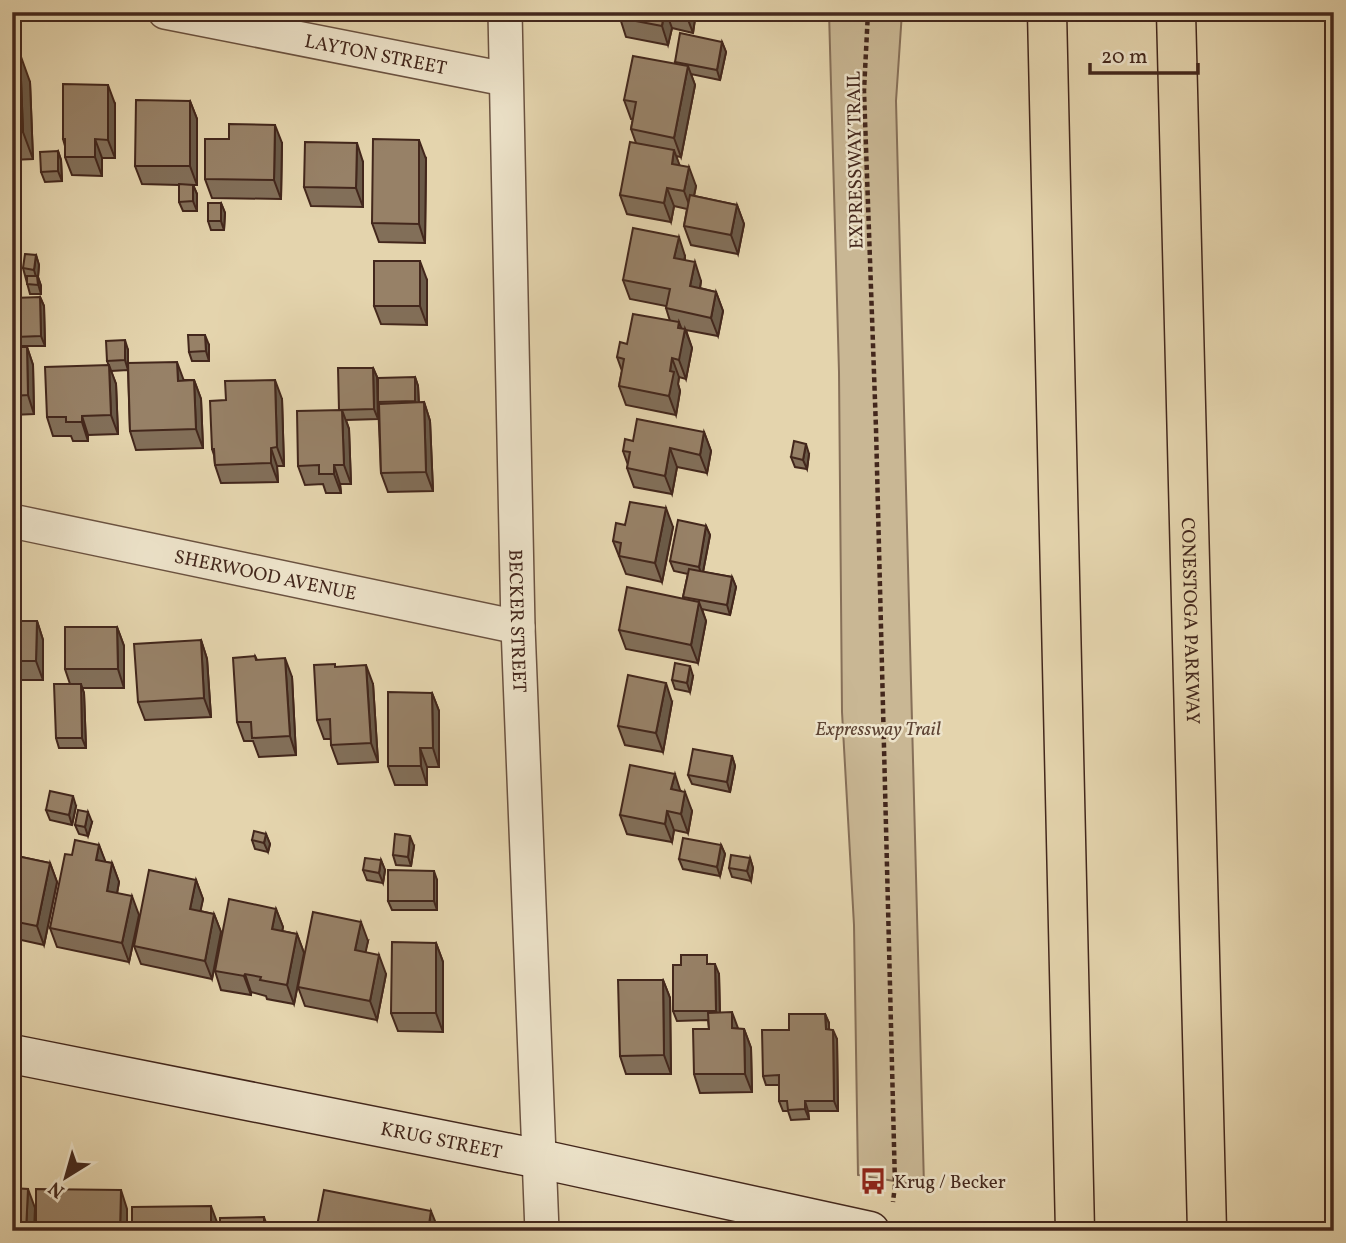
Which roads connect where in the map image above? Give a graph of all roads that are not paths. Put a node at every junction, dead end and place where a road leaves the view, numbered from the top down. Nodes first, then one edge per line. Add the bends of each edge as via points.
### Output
1 (166, 12) edge
2 (505, 12) edge
3 (1047, 12) edge
4 (1175, 12) edge
5 (505, 79) junction
6 (12, 522) edge
7 (517, 627) junction
8 (12, 1054) edge
9 (540, 1159) junction
10 (881, 1218) edge
11 (542, 1231) edge
12 (1075, 1231) edge
13 (1207, 1231) edge

1 - 5 street, LAYTON STREET
2 - 5 street, BECKER STREET
3 - 12 highway
4 - 13 highway, CONESTOGA PARKWAY
5 - 7 street, BECKER STREET
6 - 7 street, SHERWOOD AVENUE
7 - 9 street, BECKER STREET
8 - 9 street, KRUG STREET
9 - 10 street, KRUG STREET
9 - 11 street, BECKER STREET

